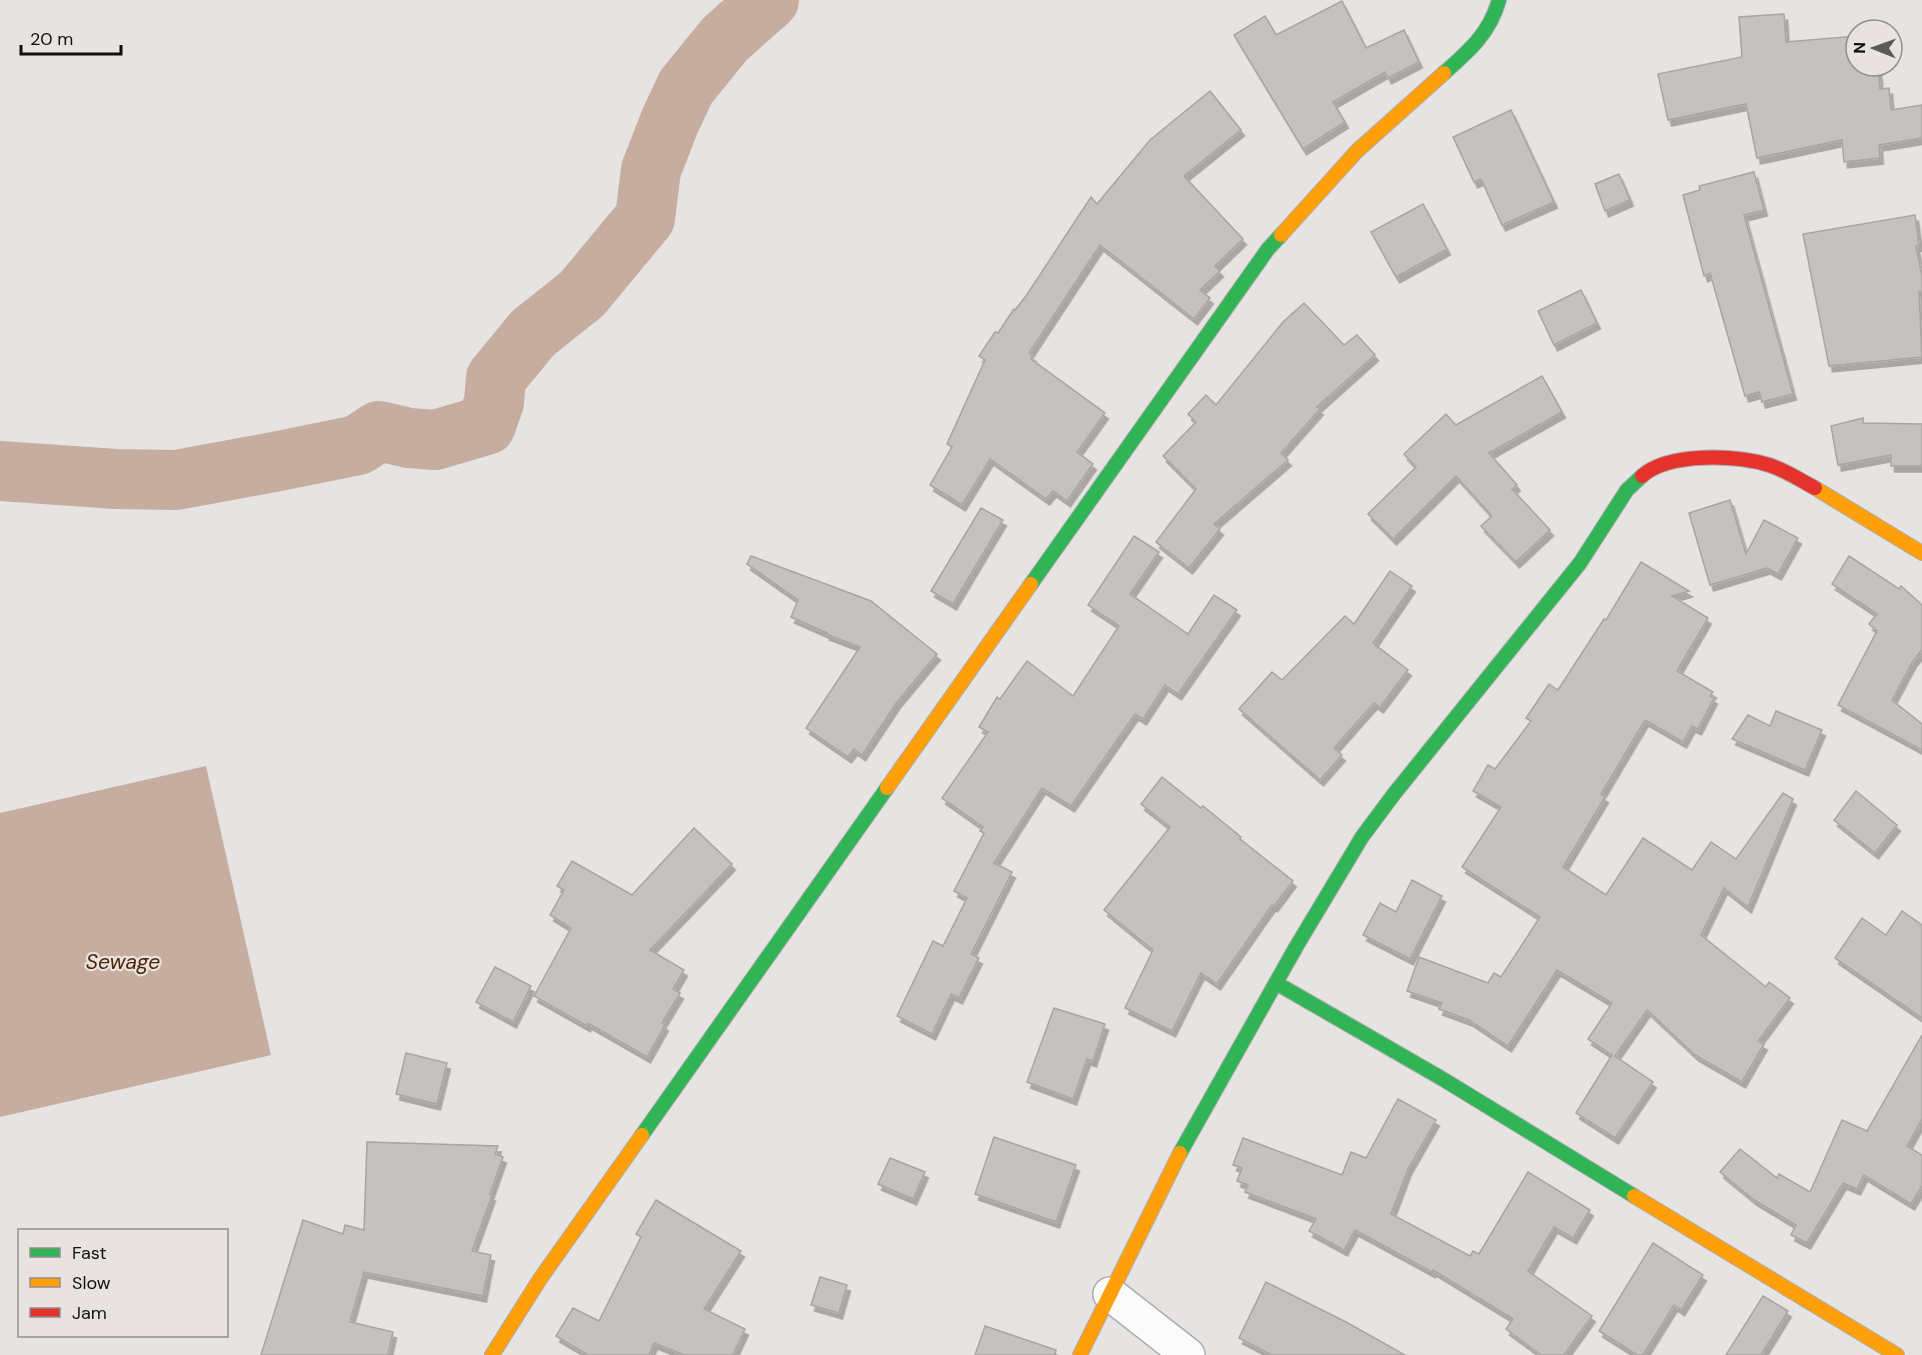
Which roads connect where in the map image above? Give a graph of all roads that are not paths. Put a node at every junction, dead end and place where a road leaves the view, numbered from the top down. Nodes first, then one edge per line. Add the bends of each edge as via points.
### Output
1 (1499, 0) edge
2 (1922, 553) edge
3 (1276, 984) junction
4 (1110, 1294) junction
5 (492, 1355) edge
6 (1080, 1355) edge
7 (1188, 1355) edge
8 (1898, 1355) edge

1 - 5 street via 1494,18 1478,41 1357,151 1268,249 540,1279
2 - 3 street via 1770,465 1745,459 1691,458 1666,462 1645,472 1627,490 1580,563 1362,837
3 - 4 street via 1181,1151
3 - 8 street via 1441,1078
4 - 6 street
4 - 7 street

